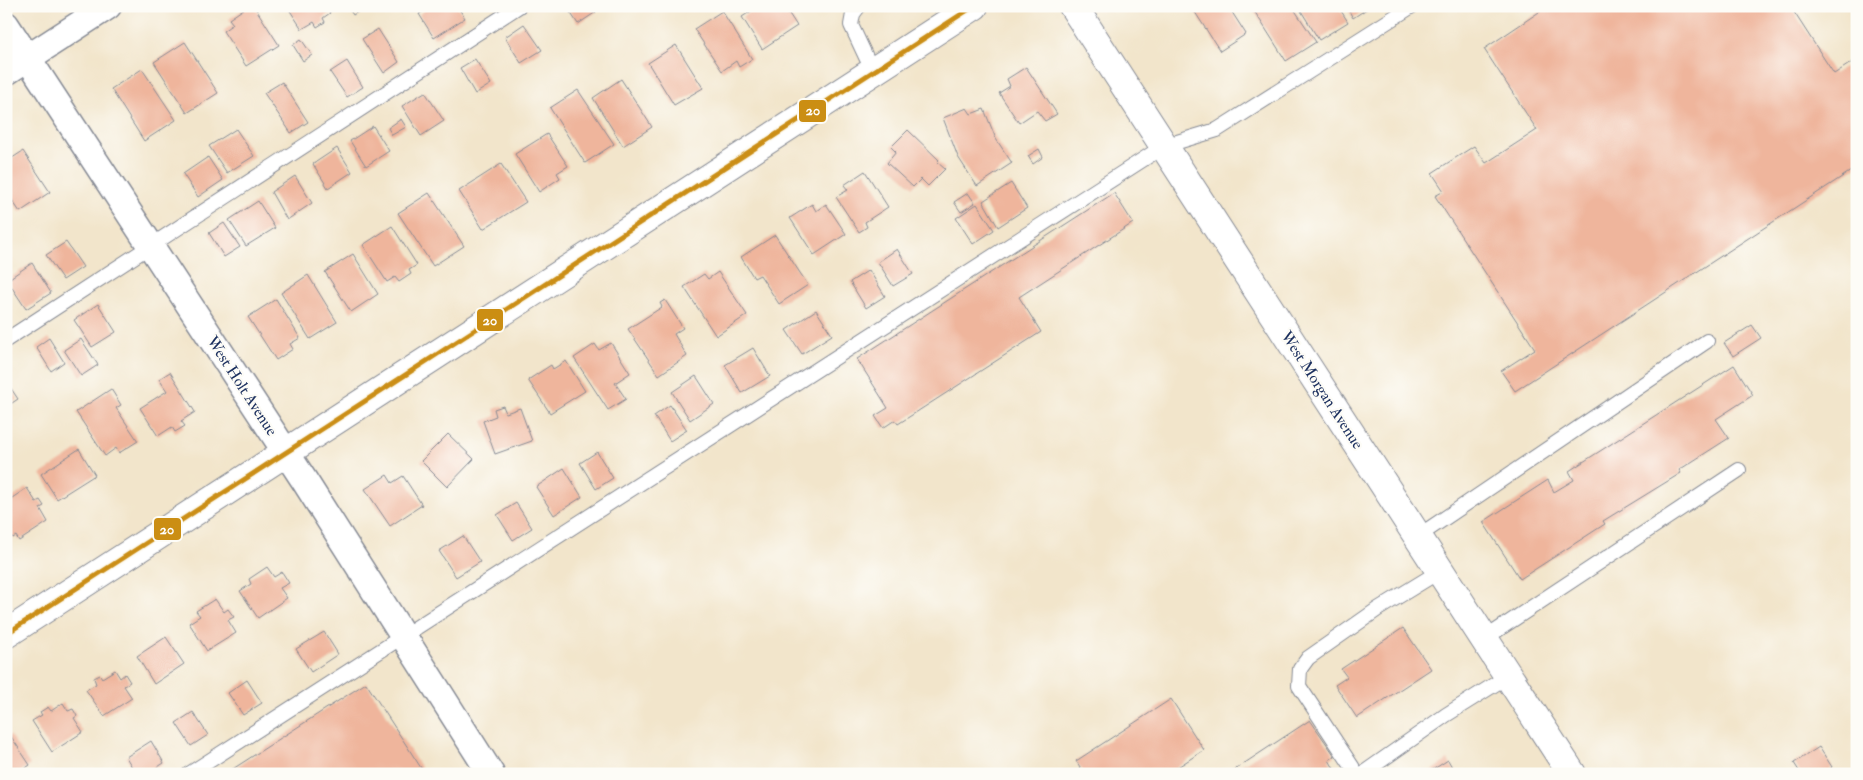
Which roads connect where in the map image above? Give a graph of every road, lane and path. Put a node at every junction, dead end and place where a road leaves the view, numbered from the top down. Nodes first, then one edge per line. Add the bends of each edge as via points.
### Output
1 (108, 6) edge
2 (519, 6) edge
3 (859, 6) edge
4 (974, 6) edge
5 (1072, 6) edge
6 (1412, 6) edge
7 (6, 25) edge
8 (28, 58) junction
9 (6, 72) edge
10 (873, 72) junction
11 (1164, 146) junction
12 (151, 246) junction
13 (6, 340) edge
14 (1707, 341) dead end
15 (285, 452) junction
16 (1739, 470) dead end
17 (1417, 537) junction
18 (1440, 571) junction
19 (6, 634) edge
20 (403, 636) junction
21 (1484, 639) junction
22 (1508, 676) junction
23 (188, 774) edge
24 (490, 774) edge
25 (1356, 774) edge
26 (1362, 774) edge
27 (1572, 774) edge

1 - 8 street
2 - 12 lane
3 - 10 lane via 851,25
4 - 10 street
5 - 11 street, West Morgan Avenue
6 - 11 lane via 1217,130
7 - 8 street, West Holt Avenue
8 - 9 street
8 - 12 street, West Holt Avenue
10 - 15 street
11 - 17 street, West Morgan Avenue
11 - 20 lane
12 - 13 lane
12 - 15 street, West Holt Avenue
14 - 17 lane
15 - 19 street
15 - 20 street, West Holt Avenue
16 - 21 lane
17 - 18 street, West Morgan Avenue
18 - 21 street, West Morgan Avenue
18 - 25 lane via 1370,614 1308,658 1300,669 1299,686
20 - 23 lane
20 - 24 street, West Holt Avenue
21 - 22 street, West Morgan Avenue
22 - 26 lane
22 - 27 street, West Morgan Avenue

